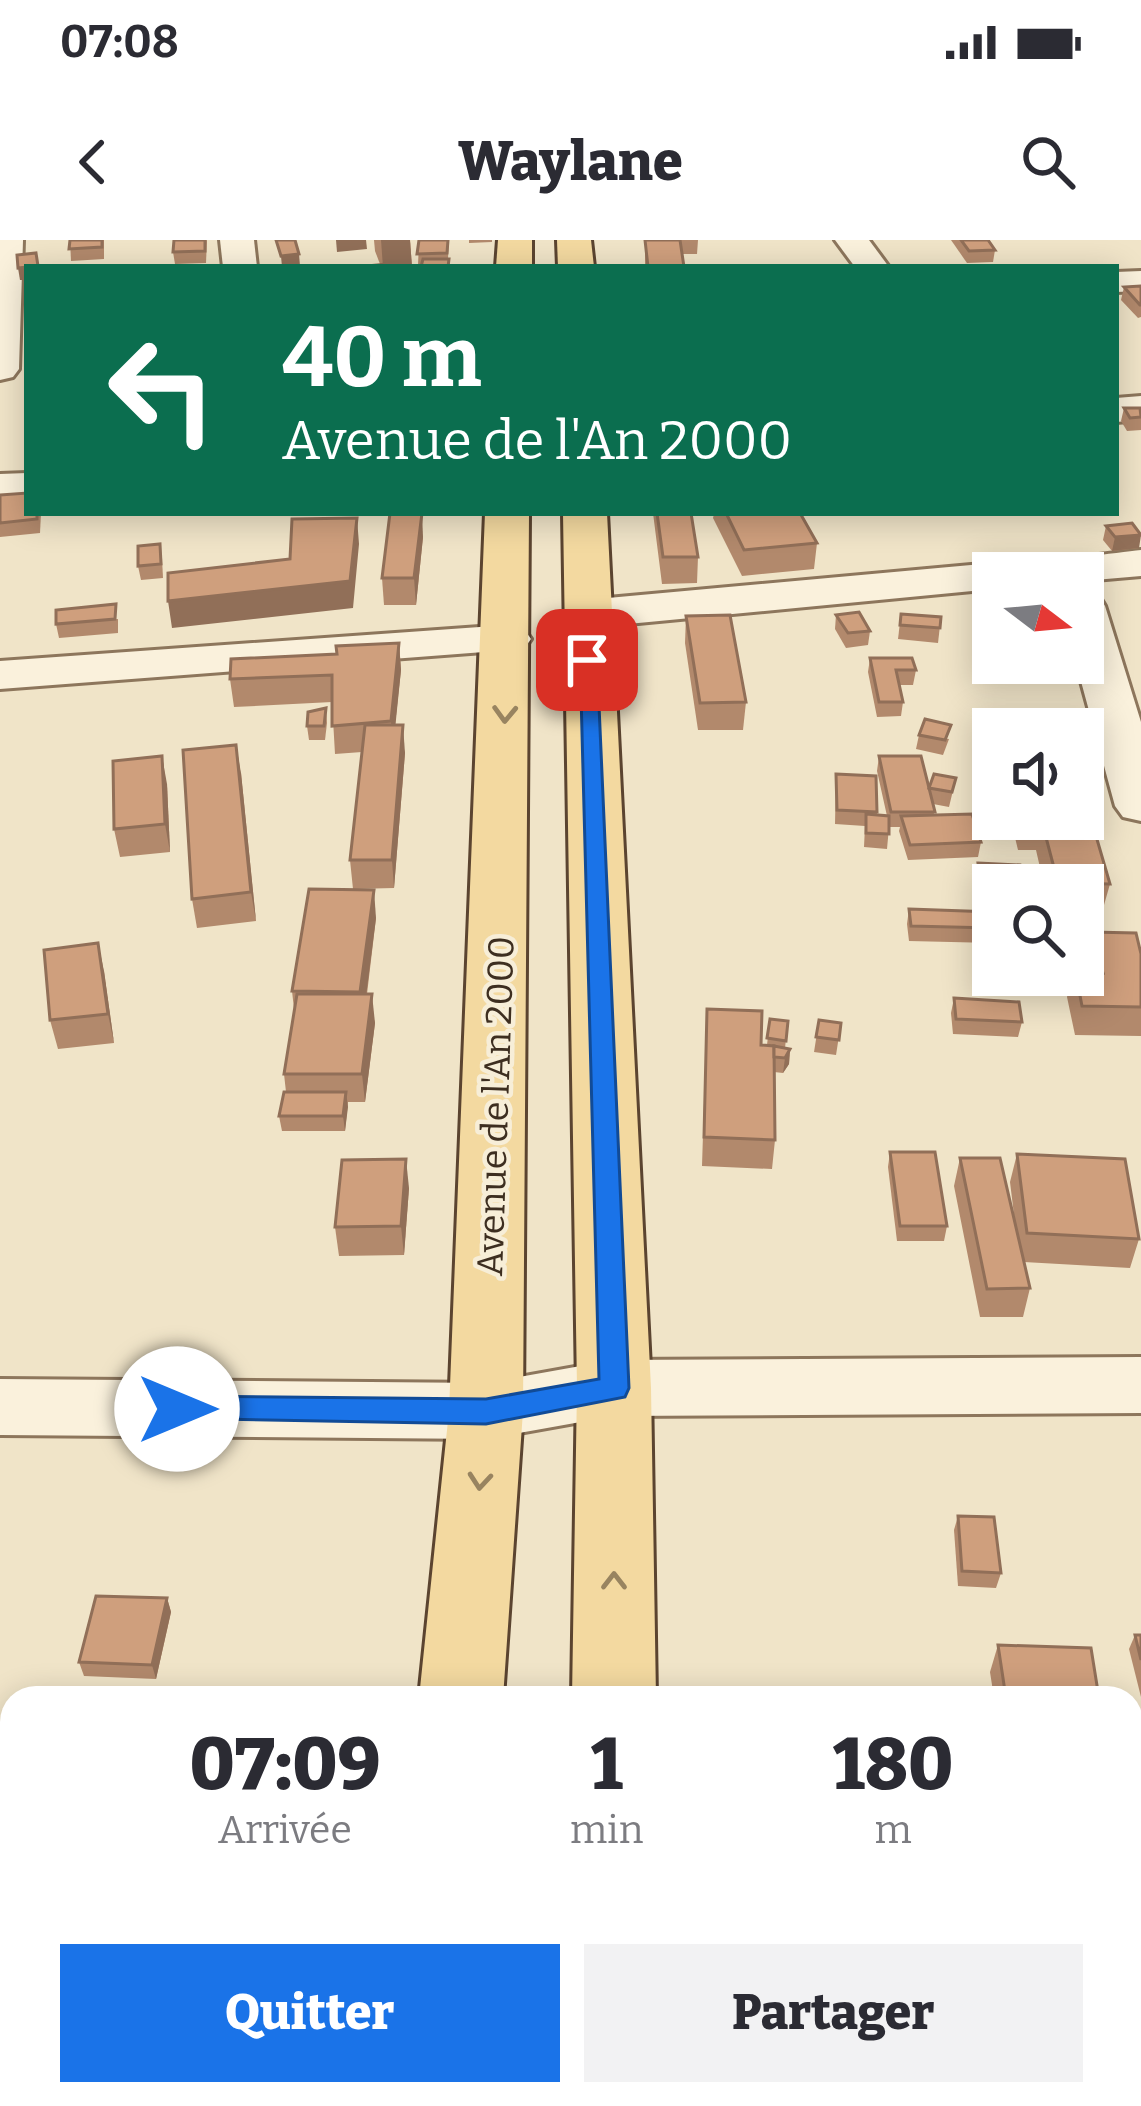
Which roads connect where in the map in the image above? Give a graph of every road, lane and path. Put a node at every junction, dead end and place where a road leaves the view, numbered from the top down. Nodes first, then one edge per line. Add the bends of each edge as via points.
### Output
1 (6, 240) edge
2 (0, 369) edge
3 (507, 516) edge
4 (585, 516) edge
5 (1141, 563) edge
6 (1104, 574) edge
7 (972, 578) edge
8 (586, 614) junction
9 (508, 639) junction
10 (0, 675) edge
11 (1104, 678) edge
12 (1141, 806) edge
13 (1141, 1385) edge
14 (614, 1388) junction
15 (0, 1407) edge
16 (486, 1411) junction
17 (462, 1686) edge
18 (614, 1686) edge

1 - 2 street
3 - 9 main road, Avenue de l'An 2000
4 - 8 main road
5 - 6 street
7 - 8 street
8 - 14 main road
9 - 10 street
9 -> 16 main road, Avenue de l'An 2000
11 - 12 street
13 - 14 street
14 - 16 street
18 -> 14 main road
15 - 16 street
16 -> 17 main road, Avenue de l'An 2000

